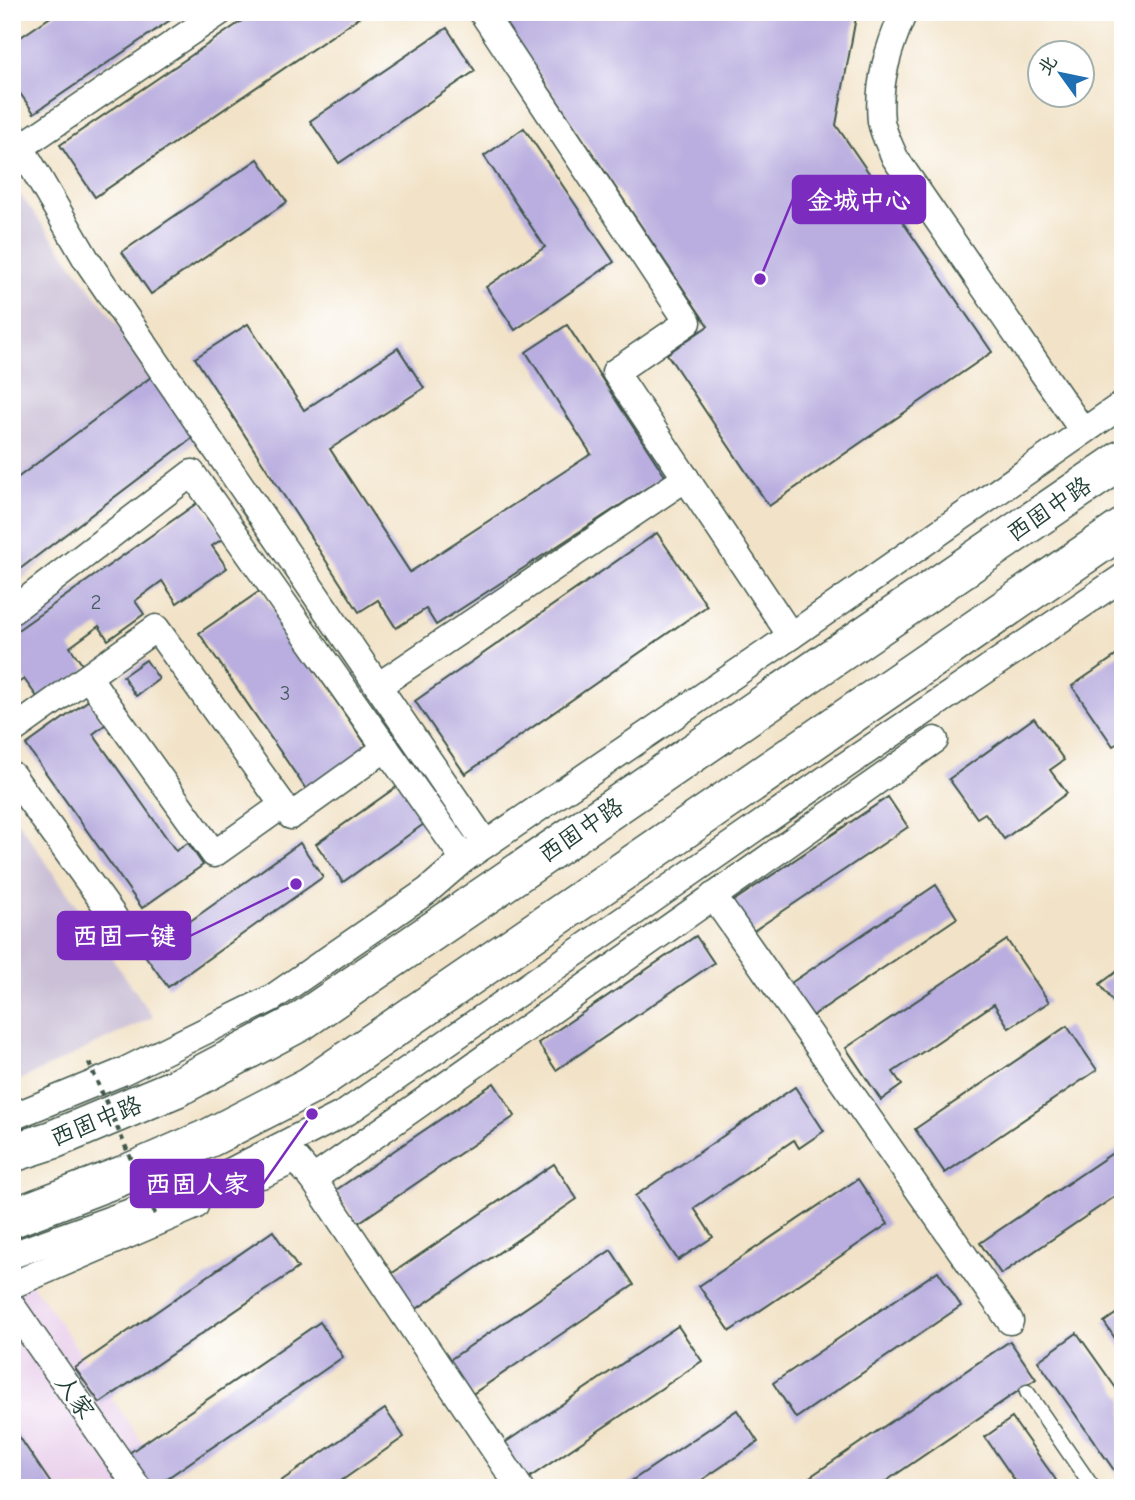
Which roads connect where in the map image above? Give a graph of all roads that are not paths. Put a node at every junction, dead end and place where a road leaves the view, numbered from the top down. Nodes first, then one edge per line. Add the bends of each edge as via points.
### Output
1 (220, 12) edge
2 (482, 12) edge
3 (904, 12) edge
4 (17, 140) edge
5 (1123, 404) edge
6 (1083, 431) junction
7 (1123, 459) edge
8 (686, 478) junction
9 (1123, 528) edge
10 (1123, 577) edge
11 (12, 611) edge
12 (791, 636) junction
13 (88, 677) junction
14 (378, 687) junction
15 (12, 731) edge
16 (935, 740) dead end
17 (386, 748) junction
18 (12, 775) edge
19 (283, 805) junction
20 (475, 851) junction
21 (488, 893) junction
22 (713, 896) junction
23 (114, 917) dead end
24 (524, 939) junction
25 (12, 1116) edge
26 (12, 1153) edge
27 (313, 1179) junction
28 (12, 1218) edge
29 (12, 1255) edge
30 (12, 1284) edge
31 (12, 1306) edge
32 (1010, 1321) dead end
33 (1027, 1392) dead end
34 (138, 1488) edge
35 (520, 1488) edge
36 (1093, 1488) edge

1 - 4 street
2 - 8 street via 688,322 615,372
3 - 6 street via 882,74 881,122 895,158
4 - 14 street via 86,259
5 - 6 street
6 - 12 street
7 - 21 main road, 西固中路
8 - 12 street
8 - 14 street
9 - 24 main road
10 - 29 street via 347,1112 200,1188
11 - 17 street via 192,473
12 - 20 street
13 - 15 street
13 - 19 street via 156,628
13 - 19 street via 214,854
14 - 20 street
16 - 22 street
17 - 19 street via 291,816
17 - 20 street
18 - 23 street
20 - 25 street via 426,891 272,998 122,1072
21 - 24 main road
21 - 26 main road, 西固中路 via 300,1022 176,1088
22 - 27 street
22 - 32 street
24 - 28 main road via 310,1086 211,1137
27 - 30 street via 296,1159
27 - 35 street
31 - 34 street, 人家
33 - 36 lane

